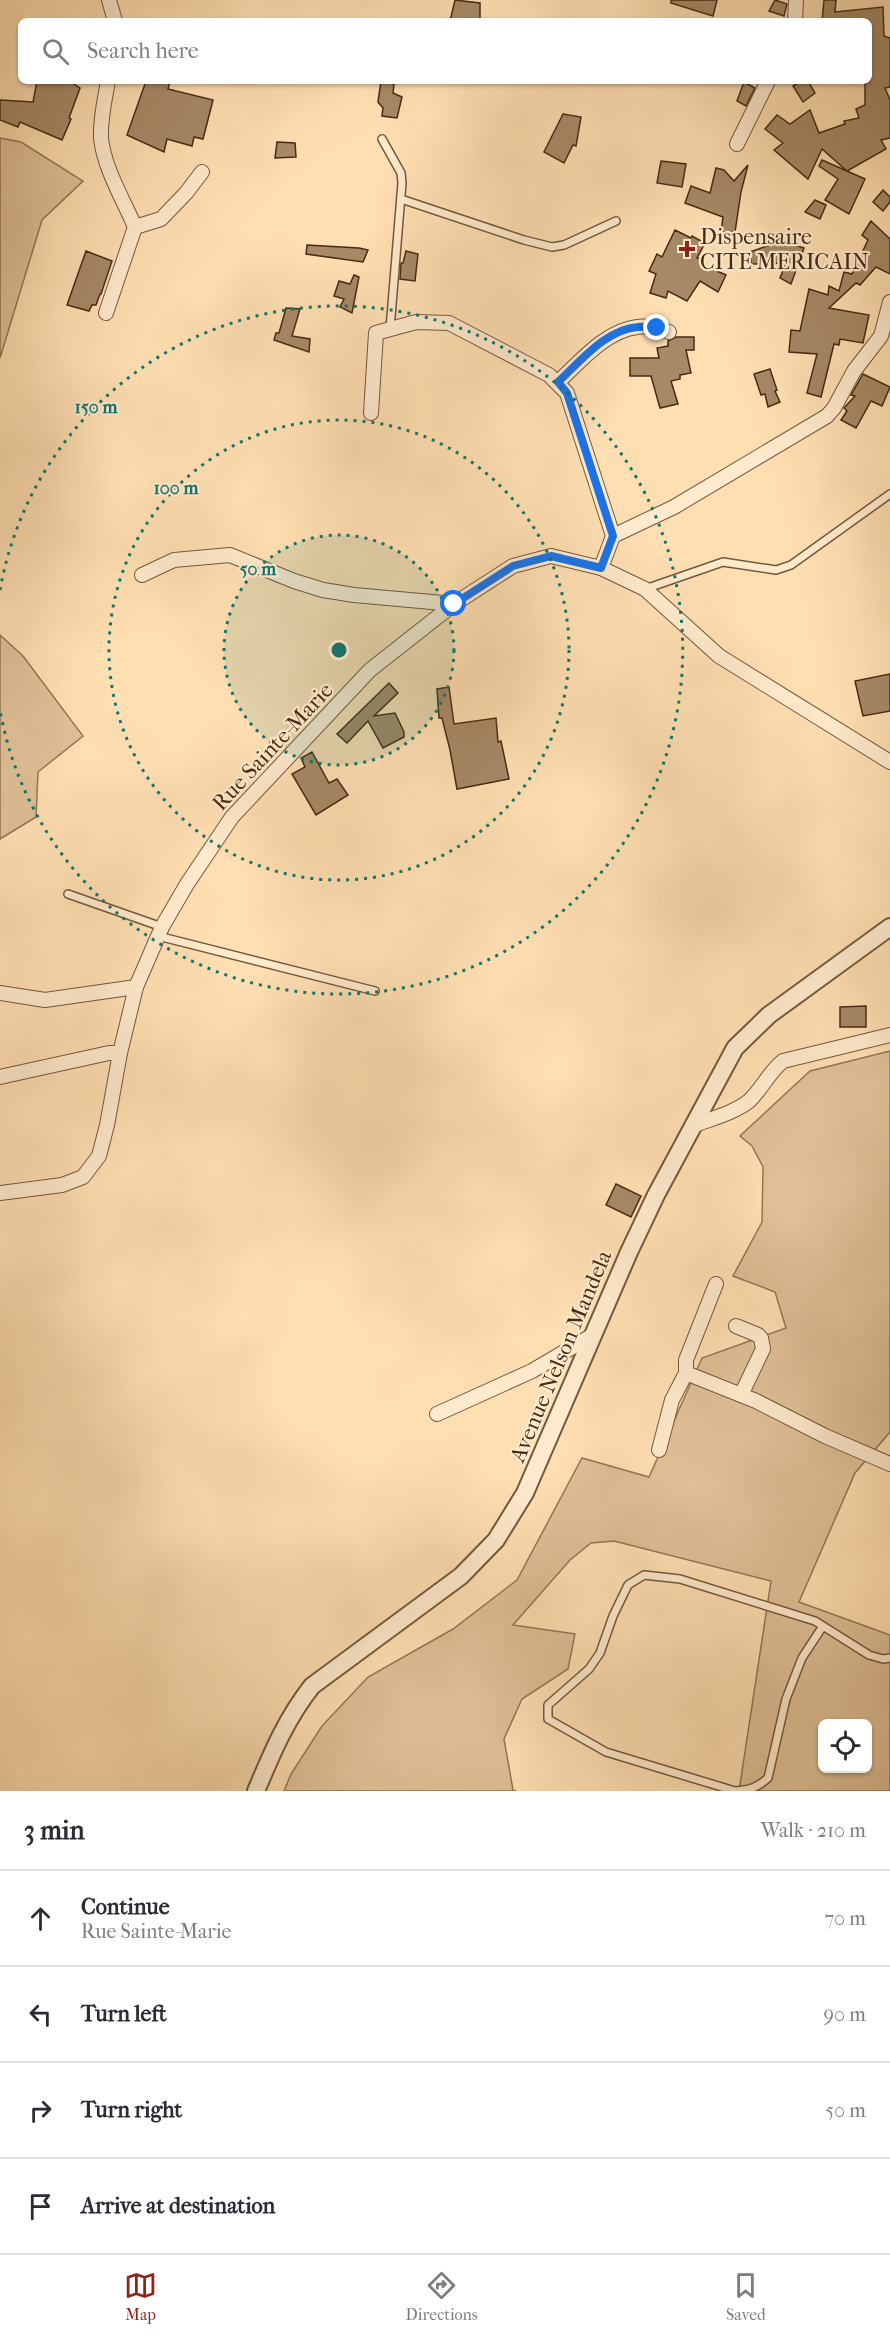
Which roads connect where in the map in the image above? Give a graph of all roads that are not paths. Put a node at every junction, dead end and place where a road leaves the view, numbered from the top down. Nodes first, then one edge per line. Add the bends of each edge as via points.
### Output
1 (109, 0) edge
2 (796, 0) edge
3 (114, 18) edge
4 (795, 18) edge
5 (108, 84) edge
6 (767, 84) edge
7 (382, 139) dead end
8 (737, 144) dead end
9 (202, 172) dead end
10 (401, 199) junction
11 (616, 221) dead end
12 (135, 227) junction
13 (890, 302) edge
14 (106, 313) dead end
15 (390, 329) junction
16 (669, 332) dead end
17 (558, 382) junction
18 (371, 413) dead end
19 (890, 494) edge
20 (613, 536) junction
21 (601, 568) junction
22 (142, 575) dead end
23 (645, 589) junction
24 (454, 604) junction
25 (890, 762) edge
26 (68, 894) dead end
27 (890, 927) edge
28 (160, 931) junction
29 (136, 987) junction
30 (375, 991) dead end
31 (0, 993) edge
32 (890, 1035) edge
33 (120, 1053) junction
34 (0, 1077) edge
35 (692, 1126) junction
36 (0, 1193) edge
37 (716, 1284) dead end
38 (736, 1326) dead end
39 (593, 1335) junction
40 (686, 1373) junction
41 (741, 1395) junction
42 (437, 1413) dead end
43 (659, 1450) dead end
44 (890, 1464) edge
45 (823, 1626) junction
46 (890, 1658) edge
47 (256, 1791) edge

1 - 3 street
2 - 4 street
5 - 12 street via 101,137
6 - 8 street
7 - 10 lane via 401,173
9 - 12 street via 161,219
10 - 11 lane via 552,247
10 - 15 lane
12 - 14 street
13 - 20 street via 881,336 827,416 674,507
15 - 17 street via 416,322 449,323
15 - 18 street via 376,333
16 - 17 street via 638,327 620,332 605,340
17 - 20 street via 567,393
19 - 23 lane via 791,565 776,570 723,562
20 - 21 street
21 - 23 street, Rue Sainte-Marie
21 - 24 street, Rue Sainte-Marie via 551,556 513,566
22 - 24 street via 174,560 230,555 323,590
23 - 25 street, Rue Sainte-Marie via 719,656
24 - 28 street, Rue Sainte-Marie via 370,670 232,817
26 - 28 lane
27 - 35 street, Avenue Nelson Mandela via 769,1015 735,1048
28 - 29 street, Rue Sainte-Marie
28 - 30 lane
29 - 31 street via 45,1000
29 - 33 street, Rue Sainte-Marie
32 - 35 street via 783,1061 749,1100
33 - 34 street
33 - 36 street, Rue Sainte-Marie via 99,1156 83,1177 62,1185
35 - 39 street, Avenue Nelson Mandela via 651,1204
37 - 40 street via 686,1360
38 - 41 street via 758,1335 763,1349
39 - 42 street via 532,1371
39 - 47 street, Avenue Nelson Mandela via 525,1493 496,1540 461,1576 312,1686 293,1710
40 - 41 street
40 - 43 street via 672,1400
41 - 44 street
45 - 45 lane via 802,1658 786,1699 768,1778 748,1791 735,1791 606,1752 548,1719 548,1705 589,1669 600,1653 628,1585 644,1575 680,1579
45 - 46 lane via 869,1655

